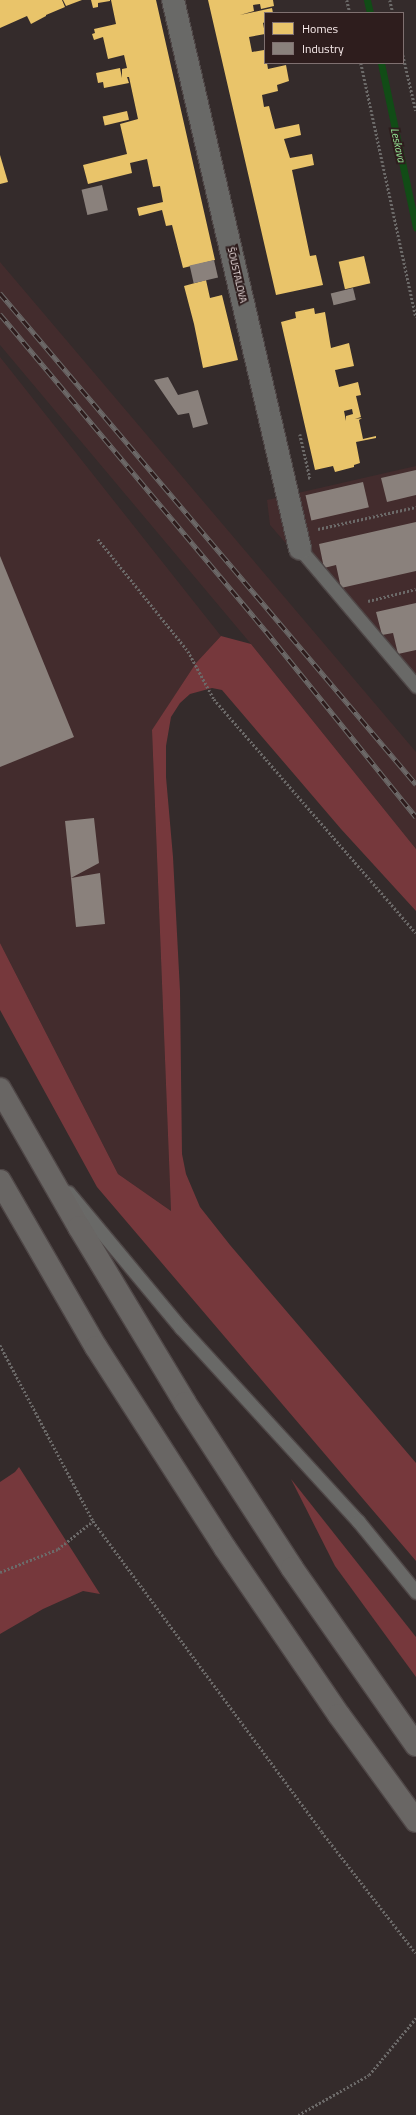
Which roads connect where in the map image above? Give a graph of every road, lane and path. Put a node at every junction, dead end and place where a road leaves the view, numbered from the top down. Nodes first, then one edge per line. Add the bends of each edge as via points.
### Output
1 (173, 0) edge
2 (347, 0) edge
3 (390, 0) edge
4 (350, 12) edge
5 (393, 12) edge
6 (404, 59) edge
7 (361, 64) edge
8 (416, 111) edge
9 (416, 317) edge
10 (416, 507) edge
11 (98, 539) dead end
12 (298, 542) junction
13 (416, 589) edge
14 (348, 606) junction
15 (416, 686) edge
16 (416, 933) edge
17 (0, 1089) edge
18 (33, 1150) junction
19 (0, 1182) edge
20 (0, 1344) edge
21 (93, 1521) junction
22 (0, 1572) edge
23 (416, 1592) edge
24 (416, 1745) edge
25 (416, 1821) edge
26 (416, 1953) edge
27 (416, 2018) edge
28 (298, 2115) edge

1 - 12 street, ŠOUSTALOVA
2 - 4 path
3 - 5 path
6 - 8 path
7 - 9 path
10 - 12 path
11 - 16 path via 188,651 214,699
12 - 14 lane
13 - 14 path
14 - 15 lane
17 - 18 highway
18 - 23 lane via 181,1328 358,1521
18 - 24 highway via 185,1403 292,1568
19 - 25 highway via 96,1347 225,1548 339,1715
20 - 21 path
21 - 22 path via 58,1550
21 - 26 path via 322,1832
27 - 28 path via 369,2075

